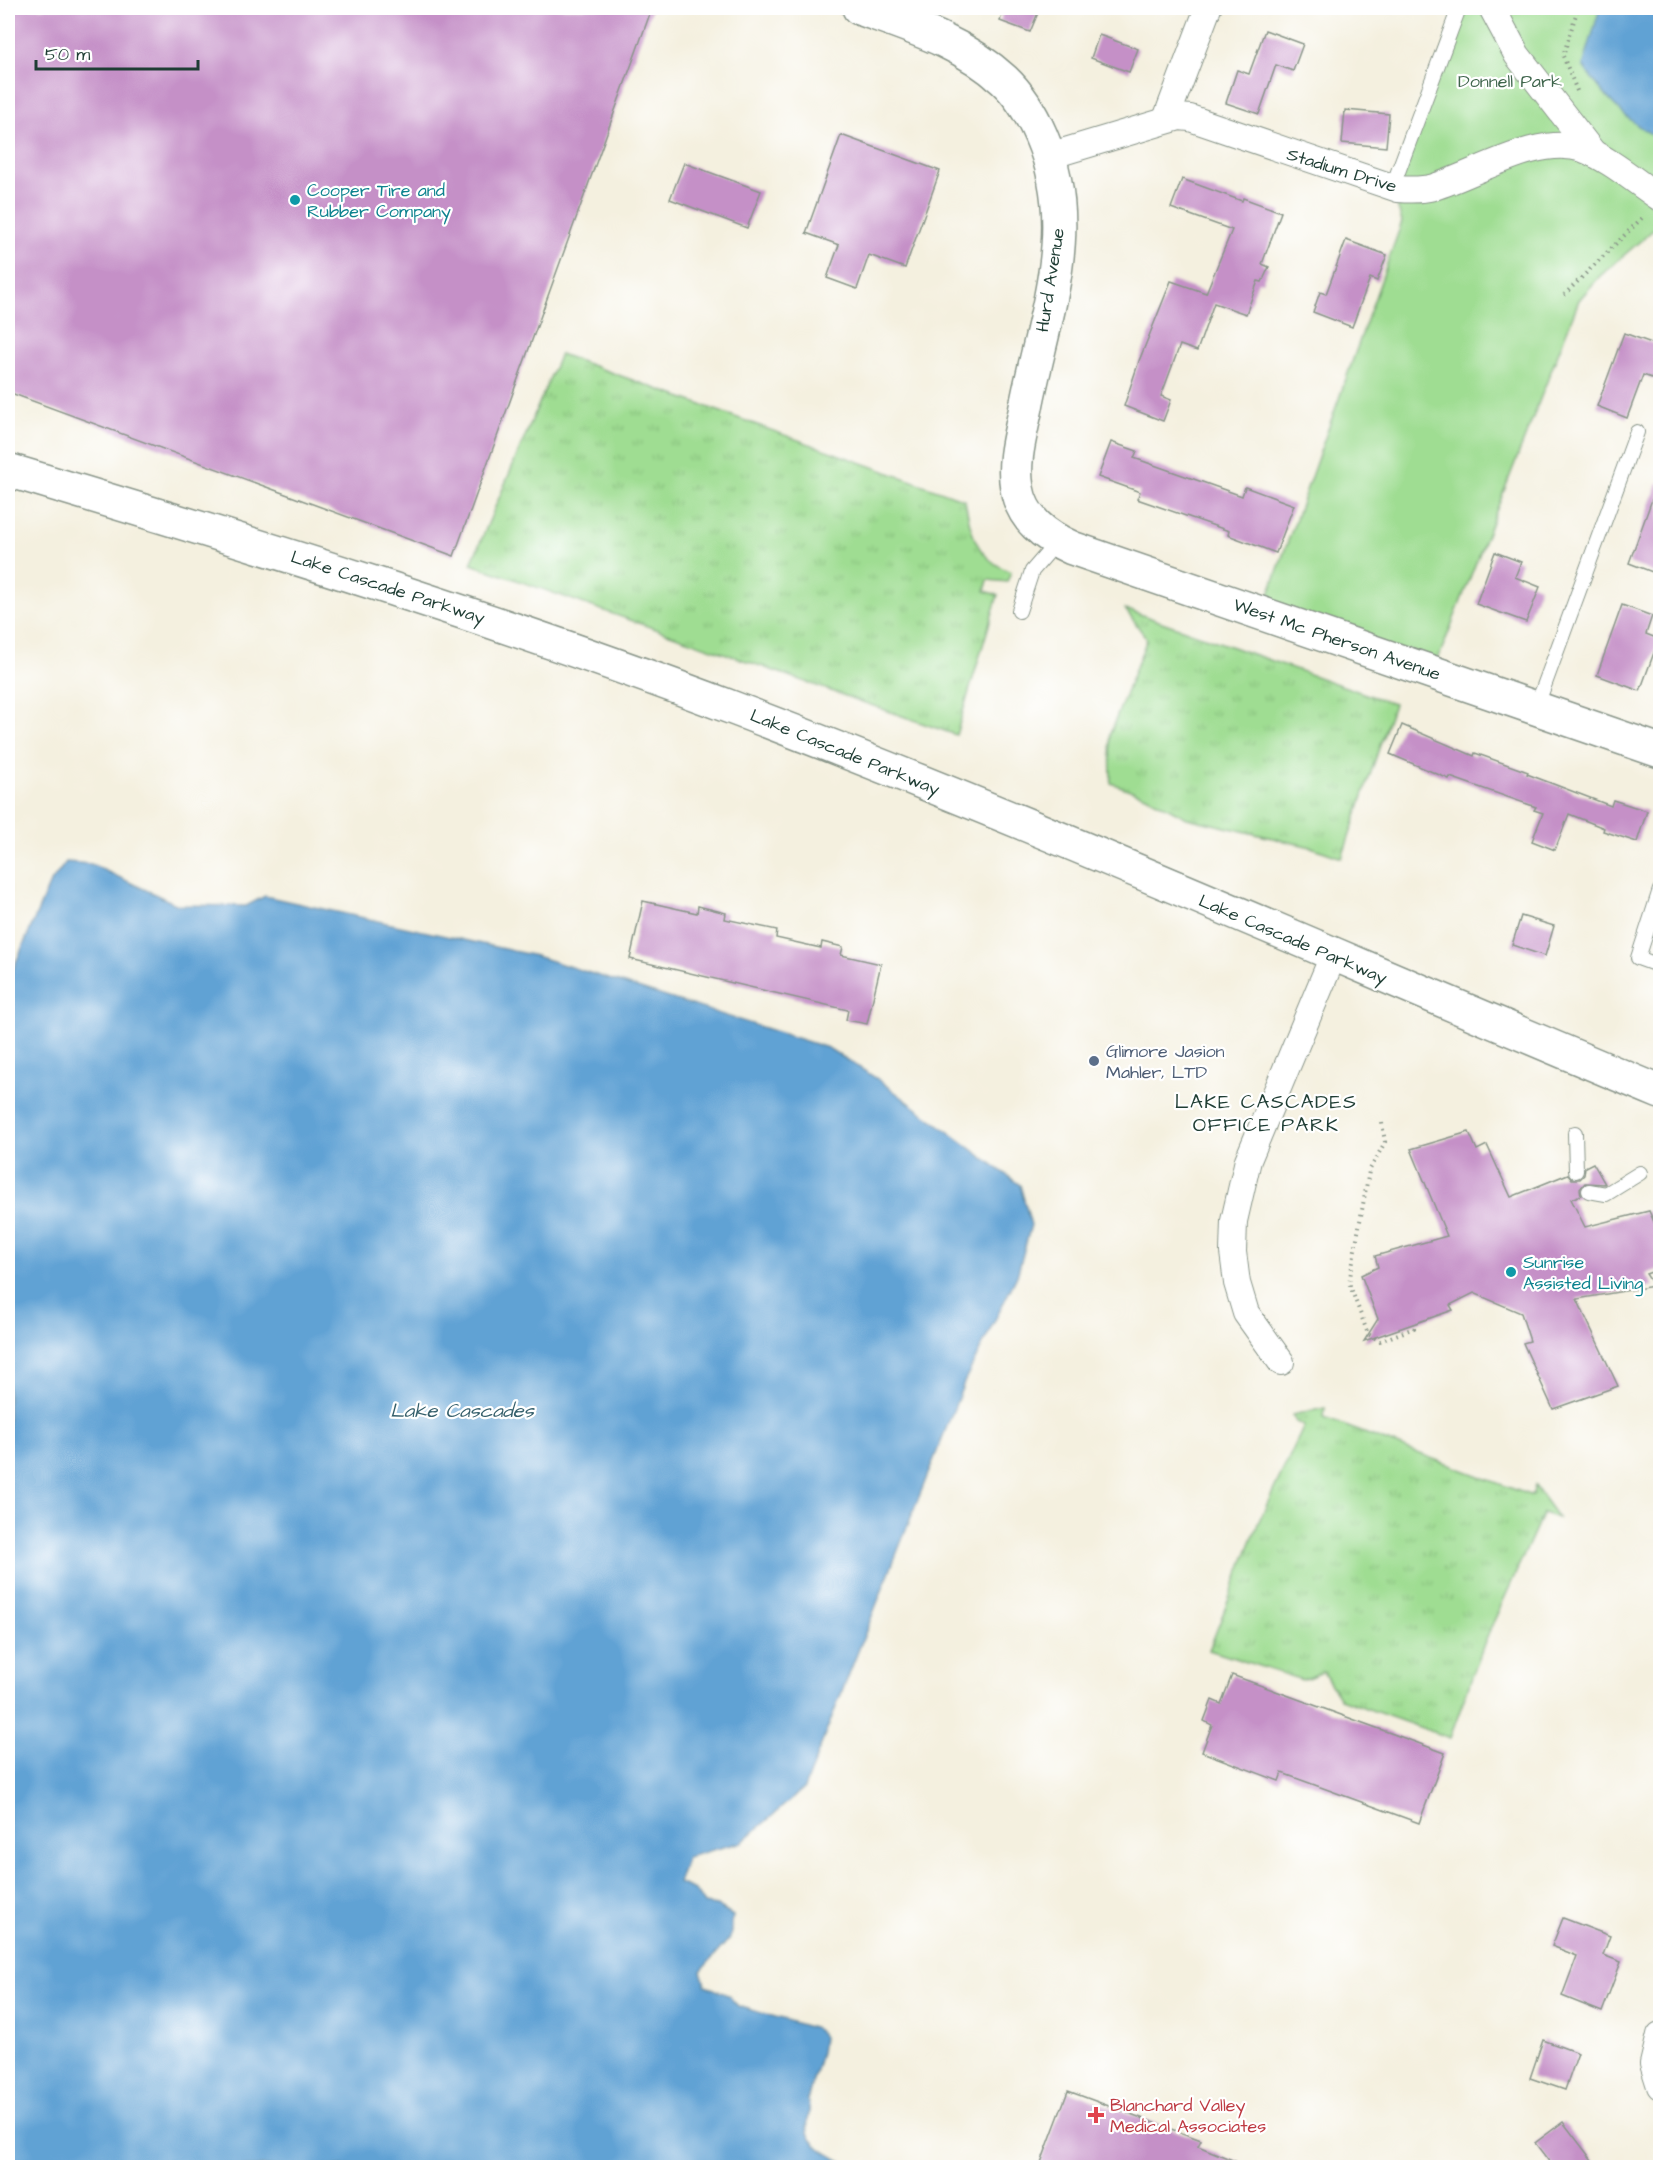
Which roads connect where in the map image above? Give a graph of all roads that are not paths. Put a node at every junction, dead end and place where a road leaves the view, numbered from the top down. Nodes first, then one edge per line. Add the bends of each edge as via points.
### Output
1 (859, 8) edge
2 (1208, 8) edge
3 (1459, 8) edge
4 (1491, 8) edge
5 (1166, 119) junction
6 (1594, 154) junction
7 (1049, 156) junction
8 (1392, 188) junction
9 (1656, 203) edge
10 (1637, 432) dead end
11 (8, 470) edge
12 (1025, 510) joint
13 (1057, 542) junction
14 (1019, 611) dead end
15 (1536, 708) junction
16 (1660, 752) edge
17 (1660, 890) edge
18 (1333, 956) junction
19 (1660, 966) edge
20 (1660, 1092) edge
21 (1575, 1133) dead end
22 (1576, 1171) dead end
23 (1640, 1173) dead end
24 (1590, 1191) dead end
25 (1281, 1362) dead end
26 (1660, 2035) edge
27 (1659, 2084) edge

1 - 7 street, Hurd Avenue via 932,35 979,60 1004,80 1031,114
2 - 5 street
3 - 8 lane
4 - 6 street via 1517,55
5 - 7 street, Stadium Drive
5 - 8 street, Stadium Drive via 1190,118
6 - 8 street, Stadium Drive via 1565,146 1543,148 1433,188
6 - 9 street, Stadium Drive
7 - 12 street, Hurd Avenue via 1060,202 1060,233 1054,280 1017,454 1017,489
10 - 15 lane
11 - 18 street, Lake Cascade Parkway via 453,608 730,707 911,778
12 - 13 street, West Mc Pherson Avenue
13 - 14 lane via 1032,571
13 - 15 street, West Mc Pherson Avenue
15 - 16 street, West Mc Pherson Avenue
17 - 19 lane via 1638,958
18 - 20 street, Lake Cascade Parkway
18 - 25 street via 1248,1160 1234,1221 1237,1283 1246,1313
21 - 22 lane
23 - 24 lane via 1606,1194
26 - 27 street via 1653,2064

